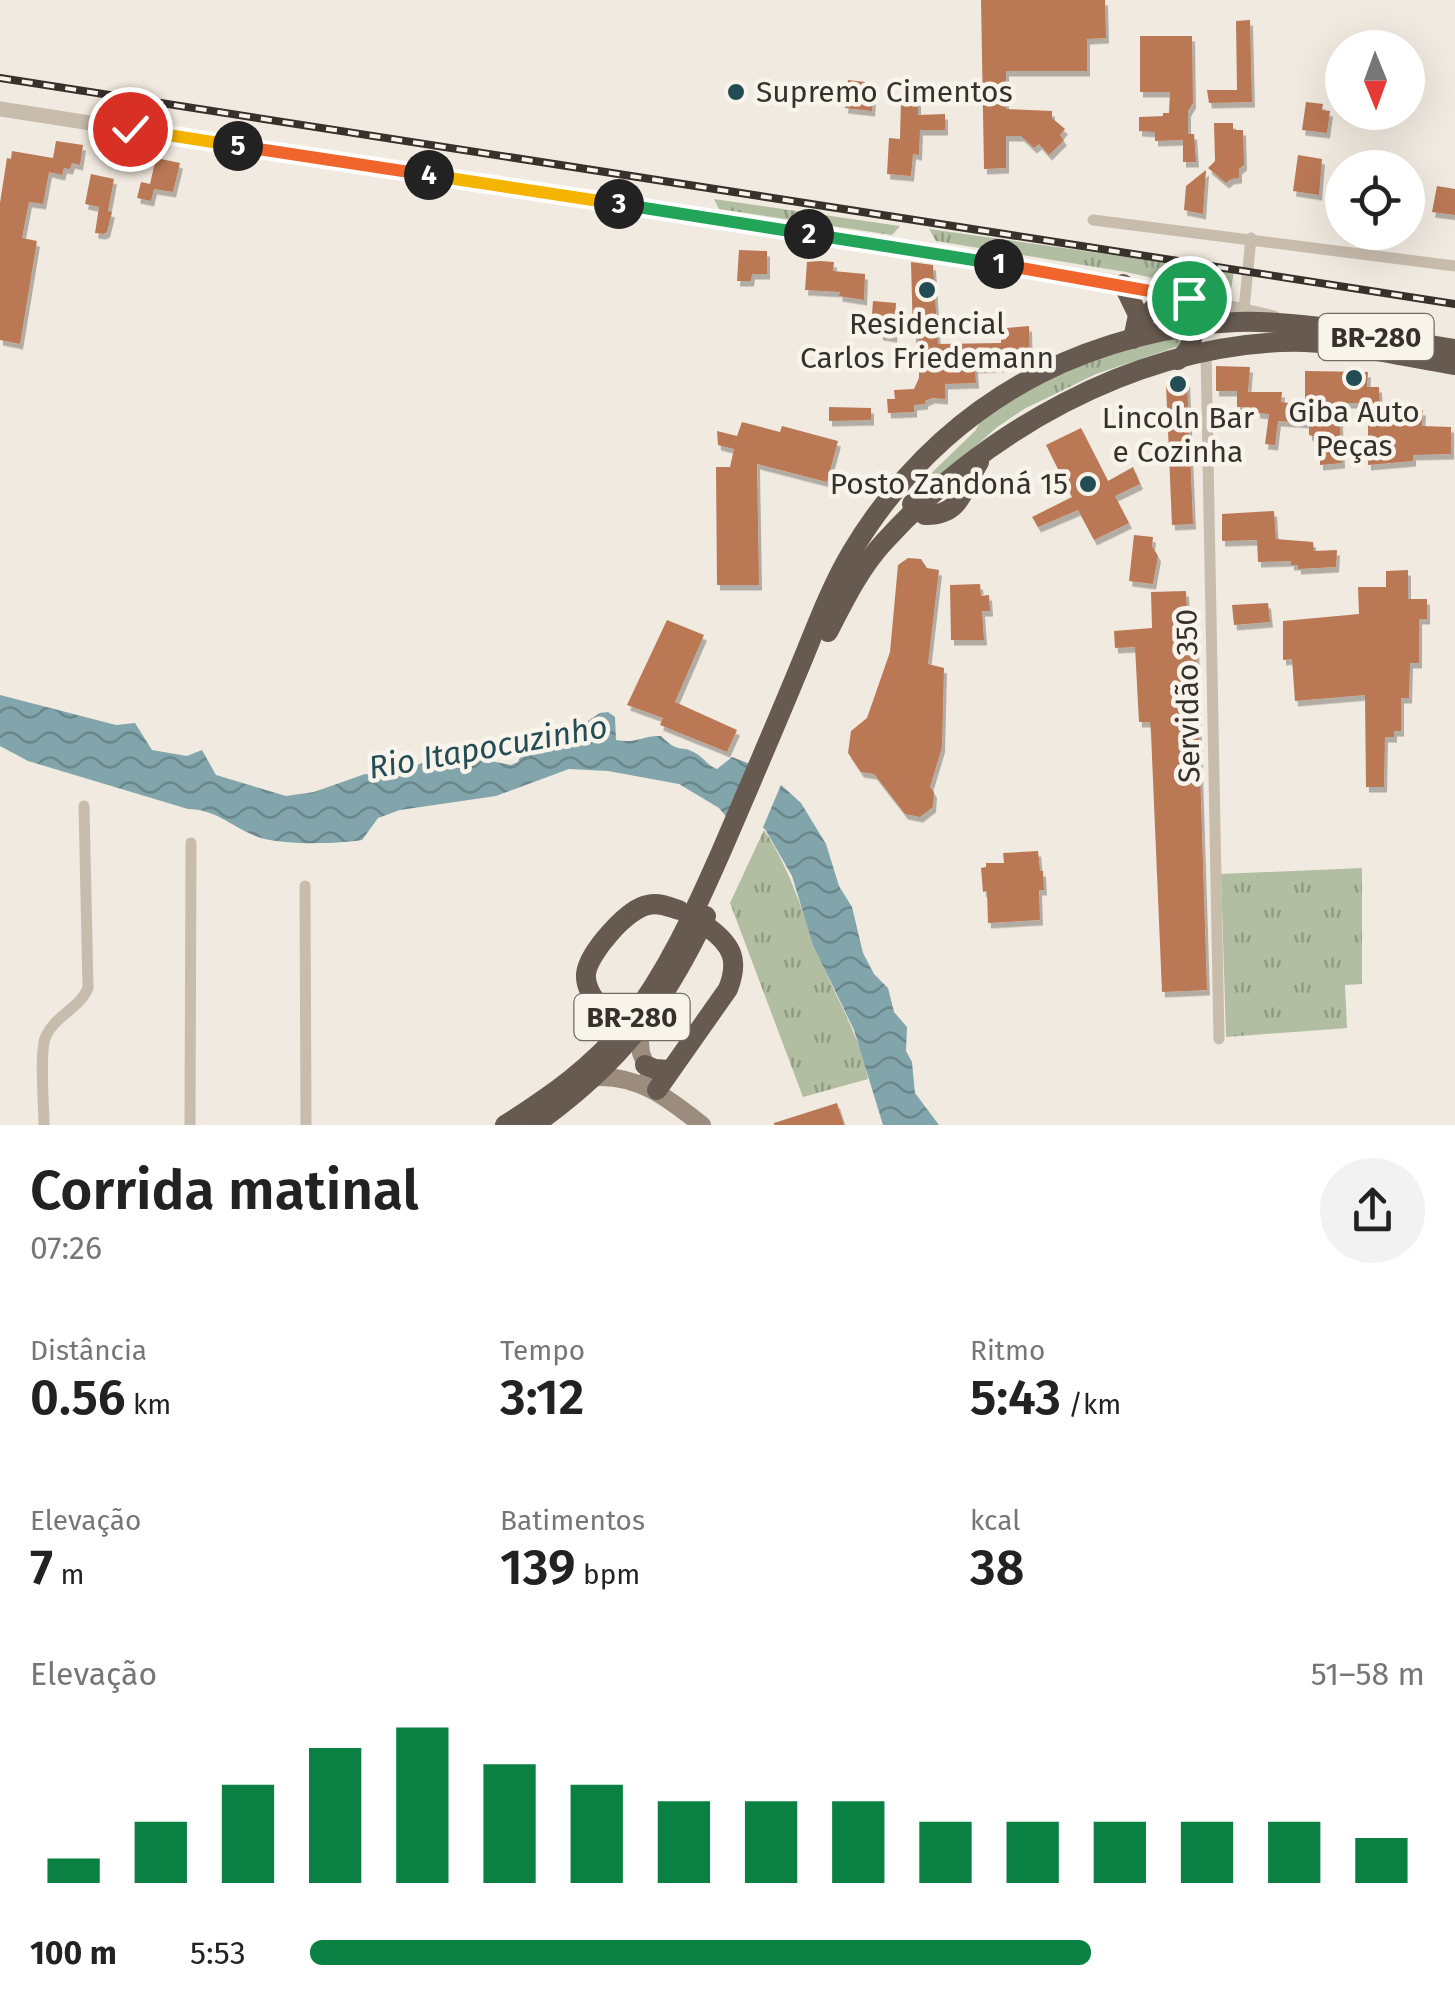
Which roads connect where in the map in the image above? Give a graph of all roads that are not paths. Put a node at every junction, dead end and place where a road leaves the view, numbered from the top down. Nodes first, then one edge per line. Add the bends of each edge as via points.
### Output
1 (0, 109) edge
2 (1092, 220) dead end
3 (1252, 238) junction
4 (1455, 266) edge
5 (1123, 284) junction
6 (1182, 296) junction
7 (1244, 309) junction
8 (1297, 324) junction
9 (1192, 326) junction
10 (1135, 332) junction
11 (1455, 349) edge
12 (1206, 353) junction
13 (1178, 360) junction
14 (1455, 364) edge
15 (920, 462) junction
16 (916, 510) junction
17 (768, 757) junction
18 (84, 806) dead end
19 (191, 843) dead end
20 (719, 872) junction
21 (305, 886) dead end
22 (679, 910) dead end
23 (710, 928) dead end
24 (640, 1006) junction
25 (639, 1032) junction
26 (1219, 1039) dead end
27 (645, 1064) junction
28 (669, 1070) junction
29 (596, 1077) junction
30 (656, 1089) junction
31 (44, 1125) edge
32 (190, 1125) edge
33 (306, 1125) edge
34 (504, 1125) edge
35 (534, 1125) edge
36 (702, 1125) edge

1 - 5 street
2 - 3 street
3 - 4 street
3 - 7 street
5 - 6 street
5 - 10 highway via 1135,304
6 - 7 street
6 - 9 highway
6 - 10 highway via 1153,309
7 - 8 street
8 - 9 highway, BR-280
8 - 11 highway, BR-280
9 - 10 highway, BR-280
9 - 13 highway via 1192,345
10 - 15 highway, BR-280 via 1008,390
12 - 13 highway, BR-280
12 - 14 highway, BR-280 via 1284,341
12 - 26 street, Servidão 350
13 - 16 highway, BR-280 via 1028,420 988,448 953,510
15 - 16 highway via 910,487
15 - 17 highway, BR-280 via 850,556
16 - 17 highway, BR-280 via 855,581
17 - 20 highway, BR-280
18 - 31 street via 88,988 46,1036
19 - 32 street
20 - 24 highway, BR-280
20 - 25 highway, BR-280 via 688,953
21 - 33 street
22 - 24 highway via 643,905 627,914 588,966 587,984 602,1009
23 - 28 highway via 726,940 734,974
24 - 34 highway, BR-280 via 585,1067
25 - 27 main road
25 - 29 highway, BR-280
27 - 28 highway
27 - 30 main road
28 - 30 highway
29 - 30 main road
29 - 35 highway, BR-280
30 - 36 main road

